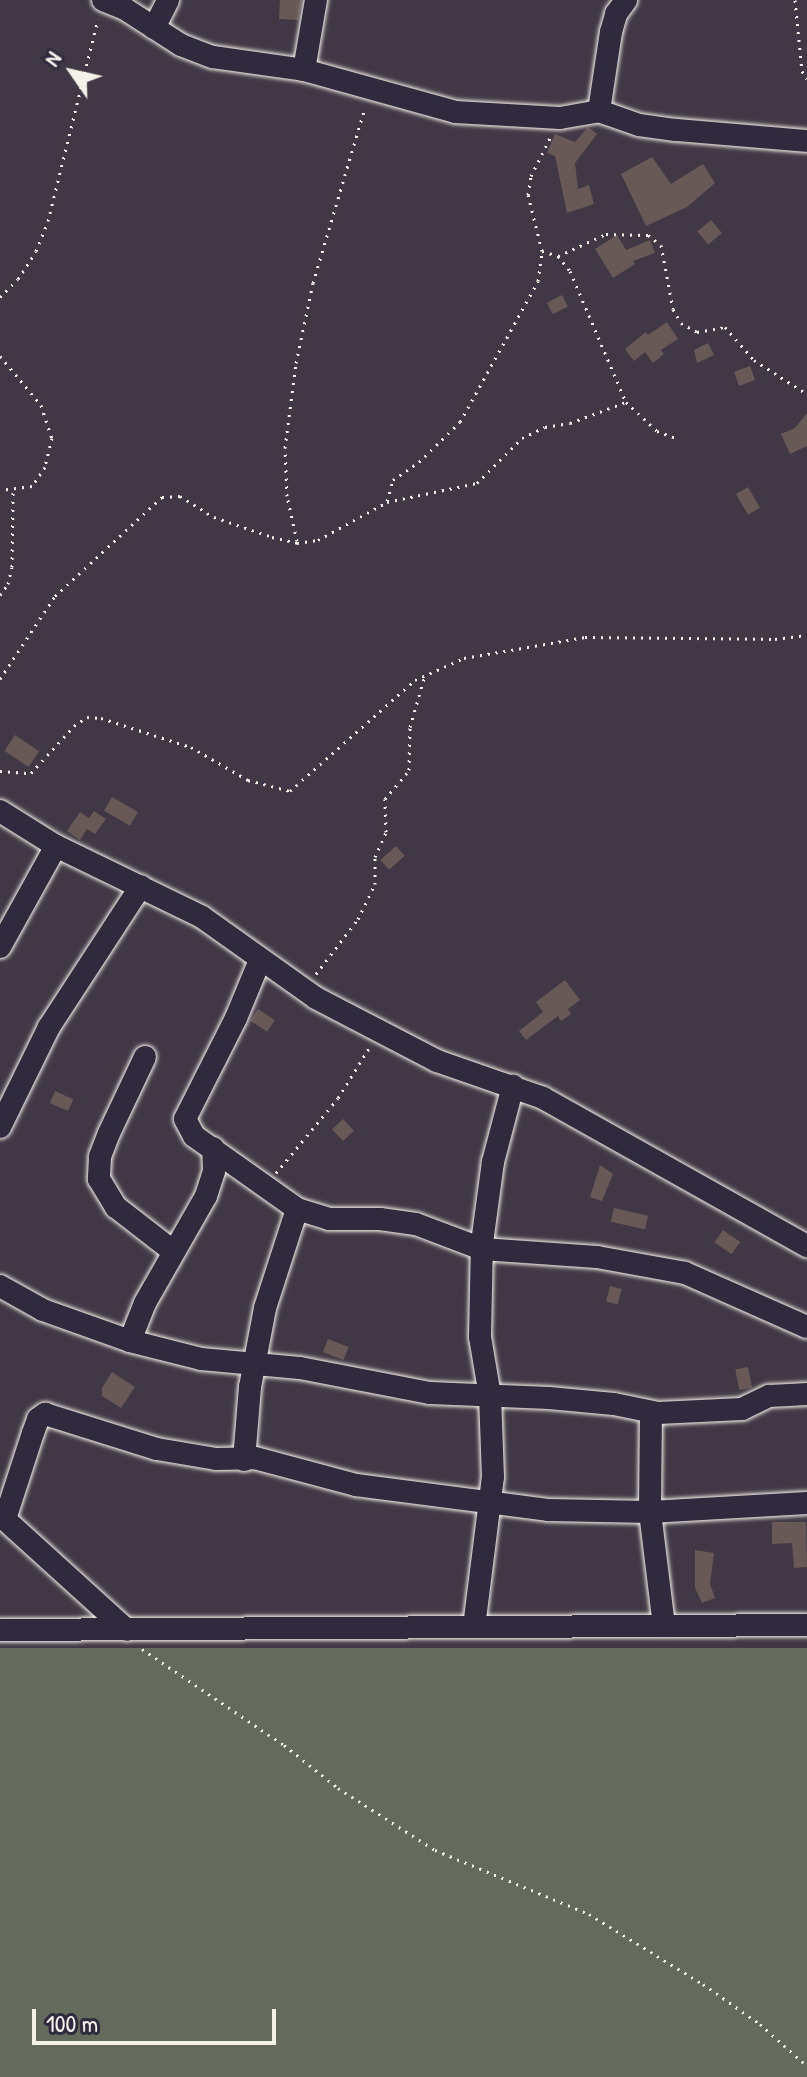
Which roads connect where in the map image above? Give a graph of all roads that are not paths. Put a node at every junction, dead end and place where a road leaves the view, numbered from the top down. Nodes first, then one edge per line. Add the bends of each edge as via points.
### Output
1 (168, 0) edge
2 (316, 0) edge
3 (626, 0) edge
4 (101, 7) edge
5 (154, 28) junction
6 (304, 70) junction
7 (599, 111) junction
8 (807, 141) edge
9 (0, 811) edge
10 (56, 846) junction
11 (141, 886) junction
12 (0, 947) edge
13 (260, 960) junction
14 (145, 1057) dead end
15 (513, 1086) junction
16 (0, 1127) edge
17 (213, 1148) junction
18 (297, 1209) junction
19 (807, 1246) edge
20 (482, 1249) junction
21 (174, 1252) junction
22 (0, 1286) edge
23 (807, 1327) edge
24 (130, 1341) junction
25 (254, 1365) junction
26 (807, 1394) edge
27 (490, 1396) junction
28 (651, 1412) junction
29 (244, 1460) junction
30 (492, 1501) junction
31 (807, 1503) edge
32 (650, 1512) junction
33 (2, 1517) edge
34 (807, 1625) edge
35 (664, 1626) junction
36 (474, 1627) junction
37 (0, 1630) edge
38 (133, 1639) junction

1 - 5 street
2 - 6 street
3 - 7 street via 611,32
4 - 5 street
5 - 6 street via 213,57
6 - 7 street via 455,112 560,118
7 - 8 street via 639,125
9 - 10 street
10 - 11 street
10 - 12 street
11 - 13 street via 202,917
11 - 16 street via 49,1027
13 - 15 street via 309,993 437,1061
13 - 17 street via 187,1109 188,1128
14 - 21 street via 109,1133 99,1179 116,1207
15 - 19 street via 571,1112
15 - 20 street via 493,1162
17 - 18 street
17 - 21 street via 214,1171 206,1196
18 - 20 street via 329,1219 416,1224
18 - 25 street via 265,1308
20 - 23 street via 597,1257 685,1273
20 - 27 street via 480,1337
21 - 24 street
22 - 24 street via 43,1310
24 - 25 street via 201,1359
25 - 27 street via 314,1370 430,1393
25 - 29 street
26 - 28 street via 769,1396 742,1409
27 - 28 street via 575,1400
27 - 30 street
28 - 32 street
29 - 30 street via 255,1458 356,1485
29 - 33 street via 157,1449 45,1414 38,1419
30 - 32 street via 549,1510
30 - 36 street
31 - 32 street
32 - 35 street
33 - 38 street
34 - 35 street
35 - 36 street
36 - 38 street
37 - 38 street

